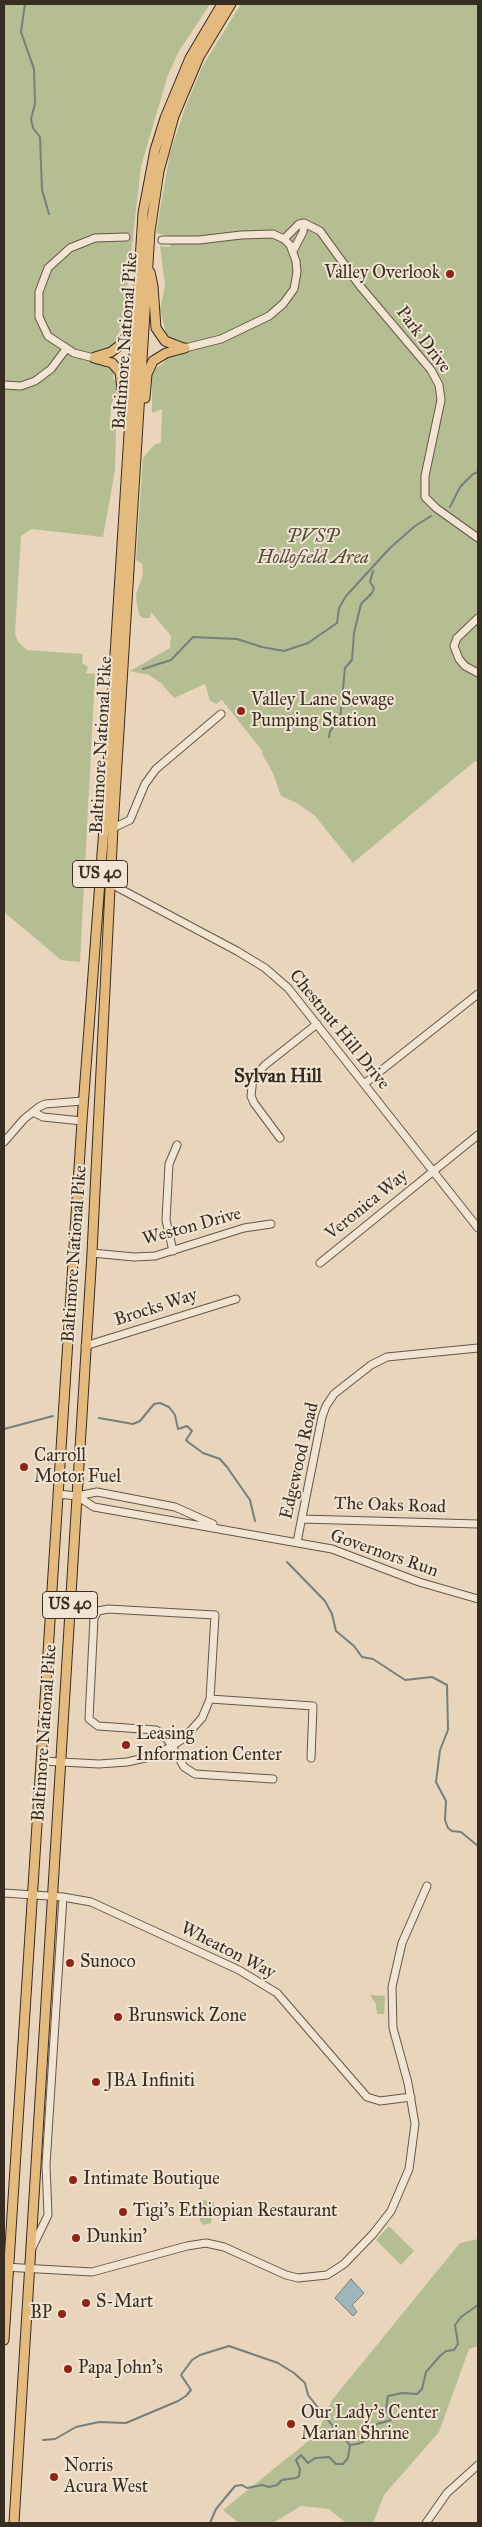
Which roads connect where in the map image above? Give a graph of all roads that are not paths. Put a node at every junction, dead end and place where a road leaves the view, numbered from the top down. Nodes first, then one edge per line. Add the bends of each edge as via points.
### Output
1 (222, 4) edge
2 (231, 4) edge
3 (304, 223) junction
4 (126, 237) tunnel mouth
5 (284, 239) junction
6 (162, 240) tunnel mouth
7 (293, 251) junction
8 (148, 264) junction
9 (138, 287) junction
10 (185, 348) junction
11 (66, 349) junction
12 (94, 358) junction
13 (4, 386) edge
14 (137, 433) junction
15 (128, 442) junction
16 (478, 538) edge
17 (478, 618) edge
18 (478, 673) edge
19 (221, 714) dead end
20 (113, 828) junction
21 (111, 884) junction
22 (478, 994) edge
23 (317, 1024) junction
24 (364, 1084) junction
25 (83, 1101) junction
26 (33, 1112) junction
27 (82, 1121) junction
28 (478, 1135) edge
29 (280, 1138) dead end
30 (4, 1142) edge
31 (178, 1145) dead end
32 (433, 1170) junction
33 (271, 1224) dead end
34 (478, 1228) edge
35 (173, 1251) junction
36 (92, 1253) junction
37 (320, 1263) dead end
38 (236, 1299) dead end
39 (85, 1346) junction
40 (478, 1348) edge
41 (58, 1494) junction
42 (76, 1496) junction
43 (302, 1519) junction
44 (478, 1524) edge
45 (221, 1527) junction
46 (297, 1542) junction
47 (478, 1599) edge
48 (210, 1699) junction
49 (172, 1746) junction
50 (311, 1758) dead end
51 (42, 1761) junction
52 (60, 1763) junction
53 (274, 1779) dead end
54 (427, 1886) dead end
55 (4, 1893) edge
56 (34, 1894) junction
57 (52, 1896) junction
58 (63, 1897) junction
59 (411, 2097) junction
60 (32, 2249) junction
61 (6, 2267) edge
62 (30, 2269) junction
63 (4, 2340) edge
64 (478, 2465) edge
65 (14, 2523) edge
66 (426, 2523) edge

1 - 9 main road, Baltimore National Pike / US 40 via 178,83 155,150 143,213
2 - 8 main road, Baltimore National Pike / US 40 via 199,57 174,116 155,188
3 - 5 street via 294,226
3 - 7 street
3 - 16 street, Park Drive via 325,236 360,286 436,378 441,400 423,493 428,502
4 - 11 street via 95,238 77,244 55,260 45,274 38,300 39,317 48,336
5 - 6 street via 265,234
5 - 7 street
7 - 10 street via 296,281 283,304 243,330 208,344
8 - 10 main road via 156,328 165,341
8 - 14 main road, Baltimore National Pike / US 40
9 - 12 main road via 126,337 111,352
9 - 15 main road, Baltimore National Pike / US 40
10 - 14 main road via 158,357 149,366
11 - 12 street
11 - 13 street via 51,370 35,382
12 - 15 main road via 112,363 120,372
14 - 20 main road, Baltimore National Pike / US 40
15 - 25 main road, Baltimore National Pike / US 40
17 - 18 street via 457,638 454,646 464,666
19 - 20 street via 156,769 145,784 130,820
20 - 21 main road, Baltimore National Pike / US 40
21 - 23 street, Chestnut Hill Drive via 264,968 288,988
21 - 36 main road, Baltimore National Pike / US 40
22 - 24 street
23 - 24 street, Chestnut Hill Drive
23 - 29 street via 253,1078 251,1096 254,1103
24 - 32 street, Chestnut Hill Drive
25 - 26 street via 45,1104
25 - 27 main road, Baltimore National Pike / US 40
26 - 27 street via 43,1117
26 - 30 street
27 - 41 main road, Baltimore National Pike / US 40
28 - 32 street, Veronica Way
31 - 35 street via 169,1164 166,1220
32 - 34 street, Chestnut Hill Drive
32 - 37 street, Veronica Way
33 - 35 street, Weston Drive via 244,1228
35 - 36 street, Weston Drive via 134,1257
36 - 39 main road, Baltimore National Pike / US 40
38 - 39 street, Brocks Way
39 - 42 main road, Baltimore National Pike / US 40
40 - 43 street, Edgewood Road via 387,1357 371,1365 334,1394 322,1417
41 - 42 street, Governors Run
41 - 51 main road, Baltimore National Pike / US 40
42 - 45 street, Governors Run via 94,1507
42 - 45 street, Governors Run via 97,1492 175,1507
42 - 52 main road, Baltimore National Pike / US 40
43 - 44 street, The Oaks Road
43 - 46 street, Edgewood Road
45 - 46 street, Governors Run
46 - 47 street, Governors Run via 351,1555 419,1582
48 - 49 street via 194,1729
48 - 49 street via 215,1615 101,1609 95,1614 91,1722 98,1726 156,1730
48 - 50 street via 313,1706
49 - 52 street via 154,1756 127,1762
49 - 53 street via 184,1767 195,1774
51 - 52 street
51 - 56 main road, Baltimore National Pike / US 40
52 - 57 main road, Baltimore National Pike / US 40
54 - 59 street via 402,1943 392,1987 393,2028
55 - 56 street, Wheaton Way
56 - 57 street, Wheaton Way
56 - 61 main road, Baltimore National Pike / US 40
57 - 58 street, Wheaton Way
57 - 60 main road, Baltimore National Pike / US 40
58 - 59 street, Wheaton Way via 103,1906 264,1983 277,1993 360,2092 380,2101
58 - 60 street via 46,2166 48,2216
59 - 62 street via 414,2146 398,2198 373,2234 344,2264 327,2275 307,2278 286,2275 224,2247 206,2243 92,2272
60 - 62 main road, Baltimore National Pike / US 40
61 - 62 street
61 - 63 main road, Baltimore National Pike / US 40
62 - 65 main road, Baltimore National Pike / US 40
64 - 66 street via 447,2493

